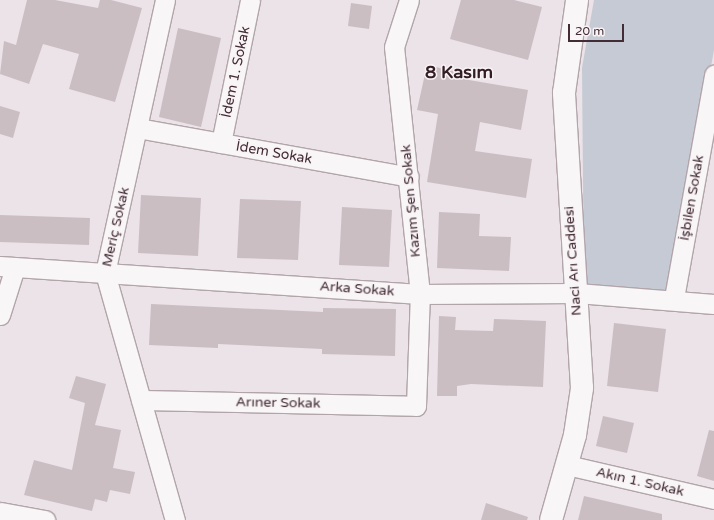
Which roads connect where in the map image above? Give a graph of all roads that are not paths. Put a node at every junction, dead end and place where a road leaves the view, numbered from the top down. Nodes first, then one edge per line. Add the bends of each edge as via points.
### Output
1 (165, 0) edge
2 (250, 0) edge
3 (409, 0) edge
4 (577, 0) edge
5 (714, 75) edge
6 (138, 128) junction
7 (221, 143) junction
8 (409, 177) junction
9 (8, 267) edge
10 (105, 273) junction
11 (577, 293) junction
12 (420, 294) junction
13 (674, 298) junction
14 (714, 304) edge
15 (0, 315) edge
16 (141, 400) junction
17 (416, 406) joint
18 (567, 465) junction
19 (714, 499) edge
20 (0, 512) edge
21 (45, 520) edge
22 (175, 520) edge
23 (551, 520) edge

1 - 6 street, Meriç Sokak
2 - 7 street, İdem 1. Sokak
3 - 8 street, Kazım Şen Sokak via 394,47
4 - 11 street, Naci Arı Caddesi via 564,93 567,187
5 - 13 street, İşbilen Sokak
6 - 7 street, İdem Sokak
6 - 10 street, Meriç Sokak
7 - 8 street, İdem Sokak
8 - 12 street, Kazım Şen Sokak
9 - 10 street, Arka Sokak
9 - 15 street
10 - 12 street, Arka Sokak
10 - 16 street, Meriç Sokak
11 - 12 street, Arka Sokak
11 - 13 street, Arka Sokak
11 - 18 street, Naci Arı Caddesi via 582,388
12 - 17 street, Kazım Şen Sokak
13 - 14 street, Arka Sokak
16 - 17 street, Arıner Sokak
16 - 22 street, Meriç Sokak
18 - 19 street, Akın 1. Sokak
18 - 23 street, Naci Arı Caddesi
20 - 21 street

